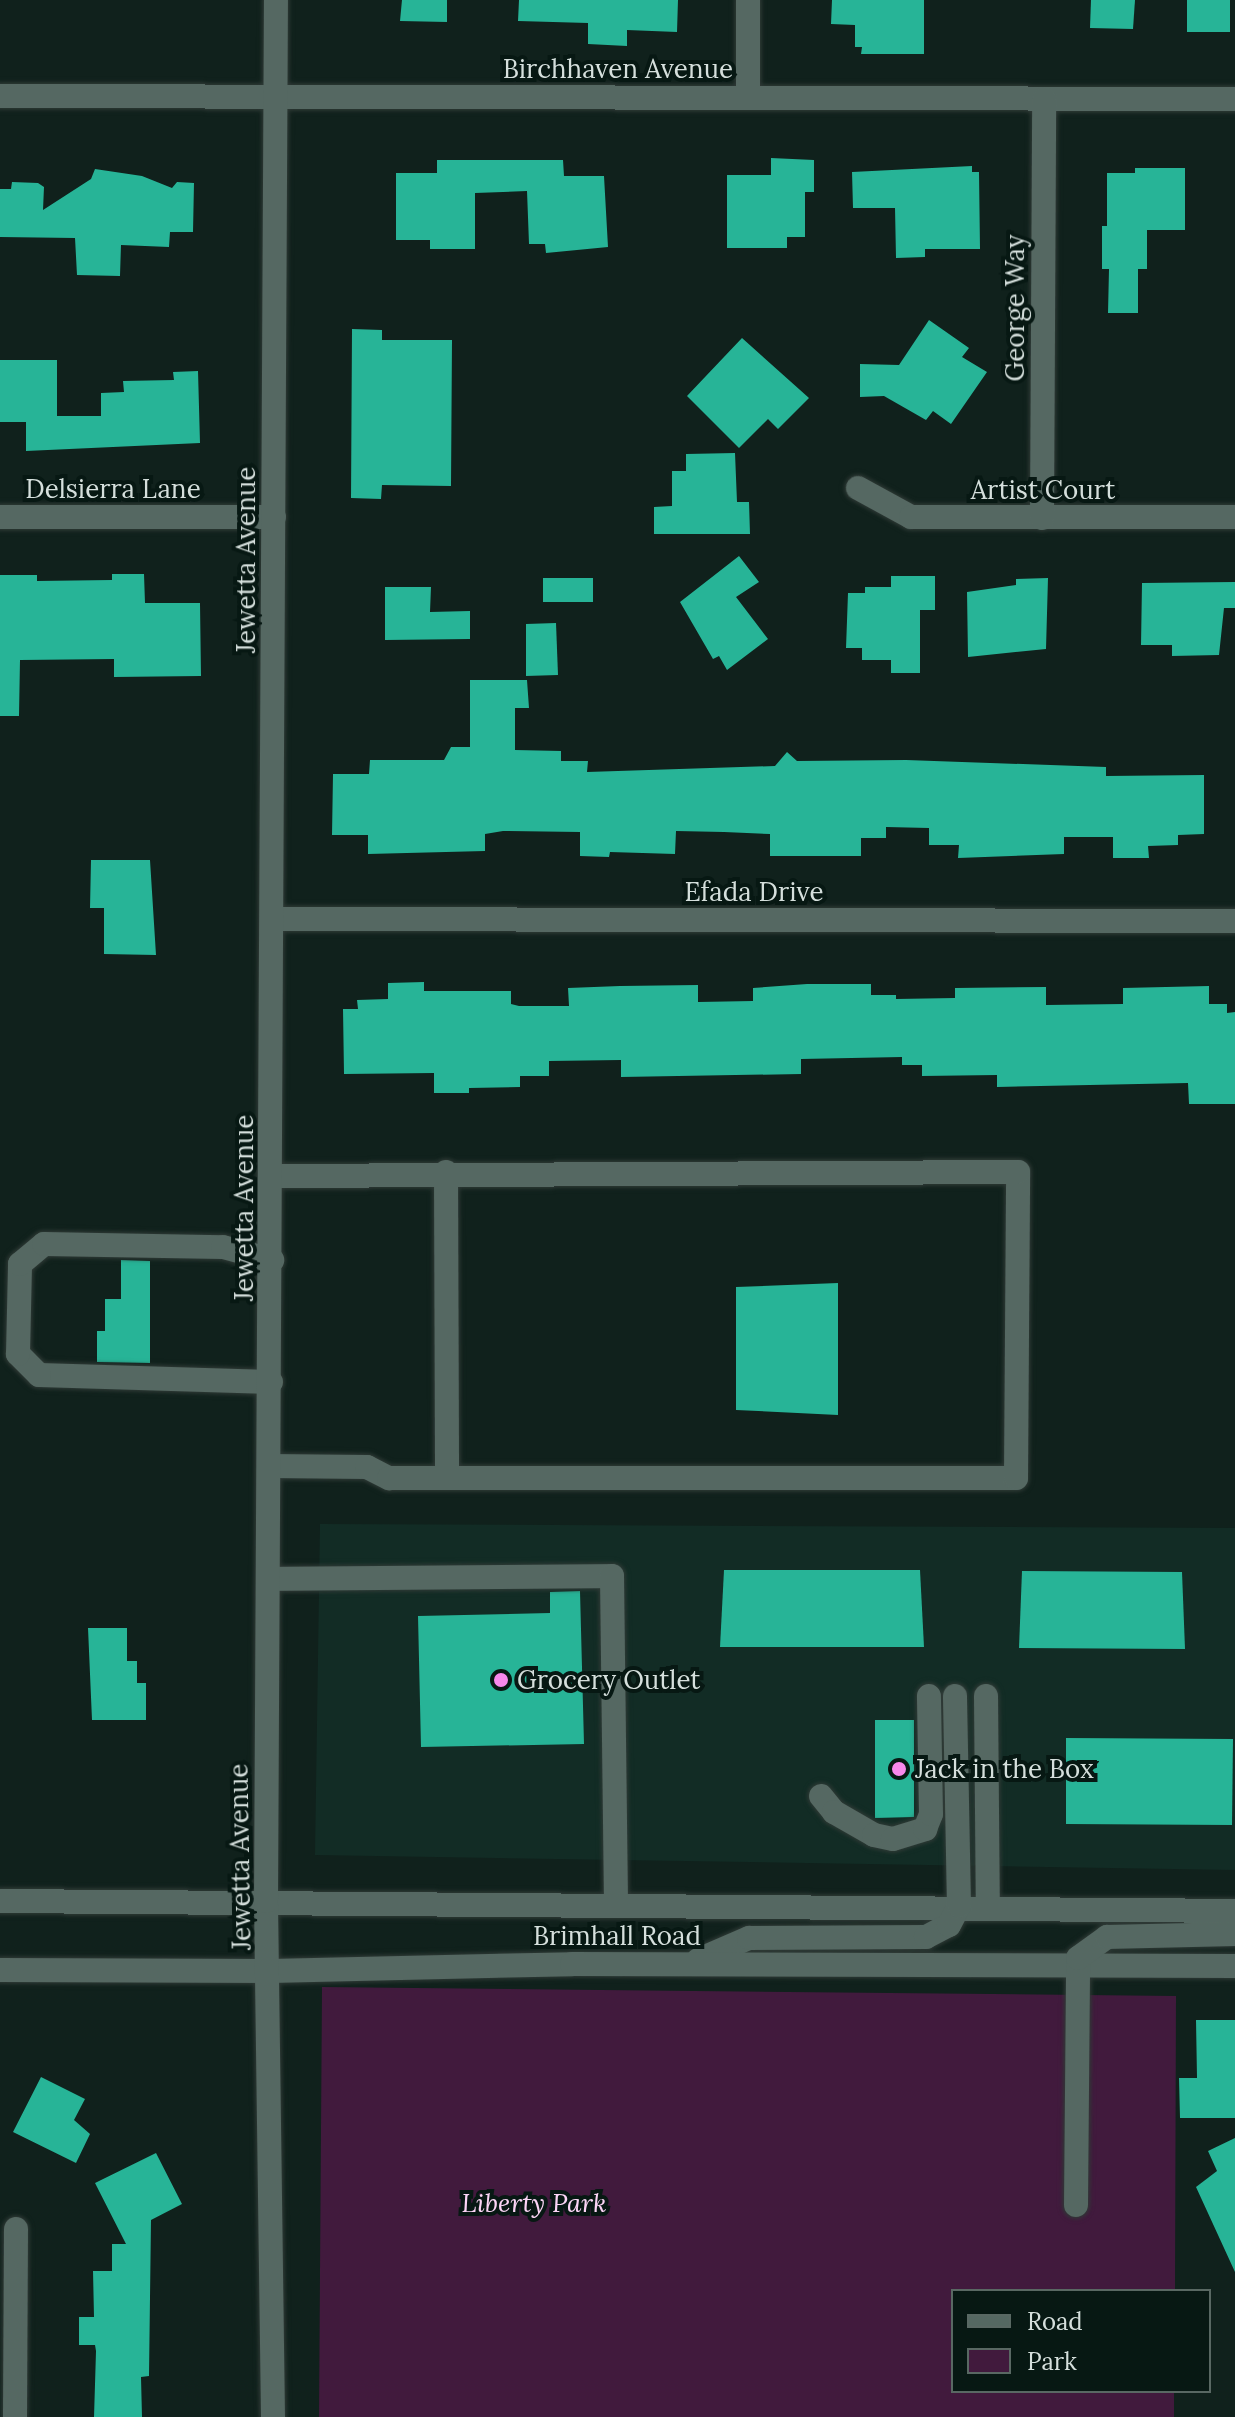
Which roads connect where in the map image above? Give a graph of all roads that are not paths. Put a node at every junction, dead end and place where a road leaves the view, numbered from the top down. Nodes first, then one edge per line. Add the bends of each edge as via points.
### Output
1 (276, 0) edge
2 (748, 0) edge
3 (0, 96) edge
4 (275, 96) junction
5 (748, 98) junction
6 (1044, 99) junction
7 (1235, 99) edge
8 (858, 488) dead end
9 (0, 517) edge
10 (274, 517) junction
11 (1235, 517) edge
12 (1042, 518) junction
13 (273, 919) junction
14 (1235, 921) edge
15 (446, 1172) junction
16 (272, 1176) junction
17 (272, 1260) junction
18 (271, 1382) junction
19 (270, 1466) junction
20 (447, 1478) junction
21 (269, 1579) junction
22 (929, 1696) dead end
23 (955, 1696) dead end
24 (986, 1696) dead end
25 (821, 1796) dead end
26 (0, 1901) edge
27 (266, 1901) junction
28 (616, 1904) junction
29 (959, 1906) junction
30 (988, 1907) junction
31 (1235, 1911) edge
32 (1235, 1934) edge
33 (689, 1964) junction
34 (1075, 1965) junction
35 (1235, 1966) edge
36 (0, 1970) edge
37 (270, 1971) junction
38 (1076, 2205) dead end
39 (16, 2229) dead end
40 (15, 2417) edge
41 (273, 2417) edge

1 - 4 street, Jewetta Avenue
2 - 5 street
3 - 4 street, Birchhaven Avenue
4 - 5 street, Birchhaven Avenue
4 - 10 street, Jewetta Avenue
5 - 6 street, Birchhaven Avenue
6 - 7 street, Birchhaven Avenue
6 - 12 street, George Way
8 - 12 street, Artist Court via 911,517
9 - 10 street, Delsierra Lane
10 - 13 street, Jewetta Avenue
11 - 12 street, Artist Court
13 - 14 street, Efada Drive
13 - 16 street, Jewetta Avenue
15 - 16 street
15 - 20 street
15 - 20 street via 1018,1172 1016,1478
16 - 17 street, Jewetta Avenue
17 - 18 street, Jewetta Avenue
17 - 18 street via 223,1247 44,1244 20,1264 18,1354 39,1375
18 - 19 street, Jewetta Avenue
19 - 20 street via 367,1467 389,1478
19 - 21 street, Jewetta Avenue
21 - 27 street, Jewetta Avenue
21 - 28 street via 612,1576
22 - 25 street via 931,1814 925,1829 902,1838 874,1835 834,1812
23 - 29 street
24 - 30 street
26 - 27 street, Brimhall Road
27 - 28 street, Brimhall Road
27 - 37 street, Jewetta Avenue
28 - 29 street, Brimhall Road
29 - 30 street, Brimhall Road
29 - 33 street via 949,1925 926,1937 749,1938
30 - 31 street, Brimhall Road
32 - 34 street via 1107,1937 1084,1951
33 - 34 street, Brimhall Road
33 - 37 street, Brimhall Road
34 - 35 street, Brimhall Road
34 - 38 street
36 - 37 street, Brimhall Road
37 - 41 street, Jewetta Avenue
39 - 40 street

